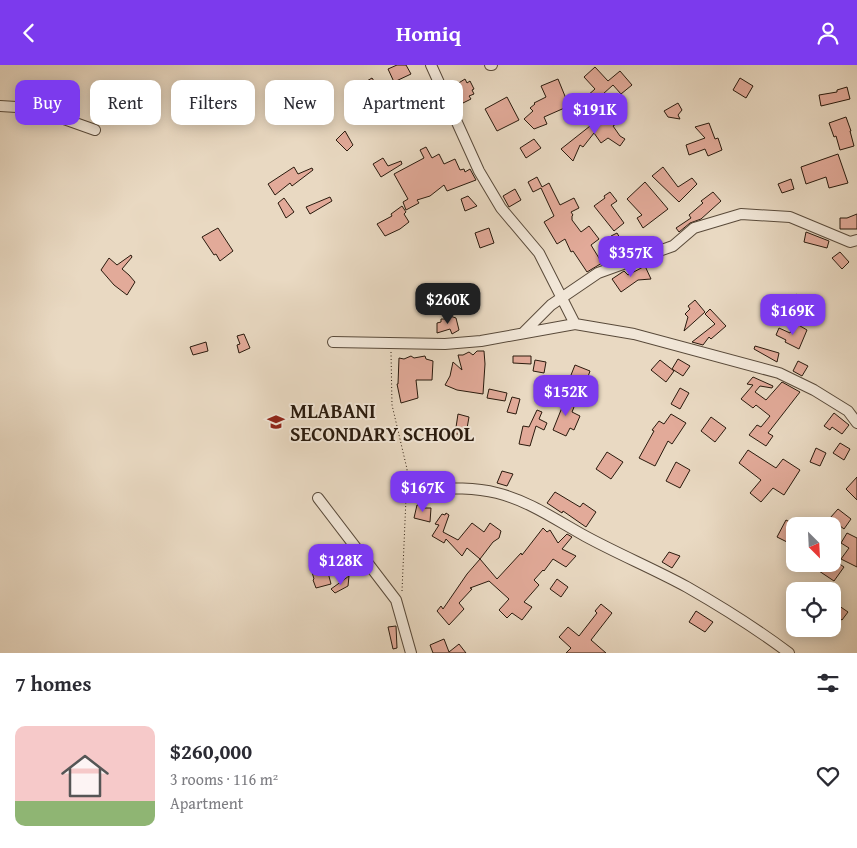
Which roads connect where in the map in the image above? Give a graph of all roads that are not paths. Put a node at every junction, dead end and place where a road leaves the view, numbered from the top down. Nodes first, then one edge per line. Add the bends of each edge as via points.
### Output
1 (431, 65) edge
2 (0, 107) edge
3 (95, 130) dead end
4 (857, 240) edge
5 (562, 297) junction
6 (575, 324) junction
7 (523, 333) junction
8 (333, 342) dead end
9 (857, 423) edge
10 (406, 489) road end
11 (318, 498) dead end
12 (411, 653) edge
13 (789, 653) edge

1 - 5 street via 480,171 501,208 539,253
2 - 3 street via 33,108
4 - 5 street via 850,242 790,217 741,214 694,228 673,246 598,273
5 - 6 street
5 - 7 street
6 - 7 street
6 - 9 street via 634,335 780,373 848,411
7 - 8 street via 445,344
10 - 13 street via 471,489 496,493 530,505 687,587
11 - 12 street via 396,600

